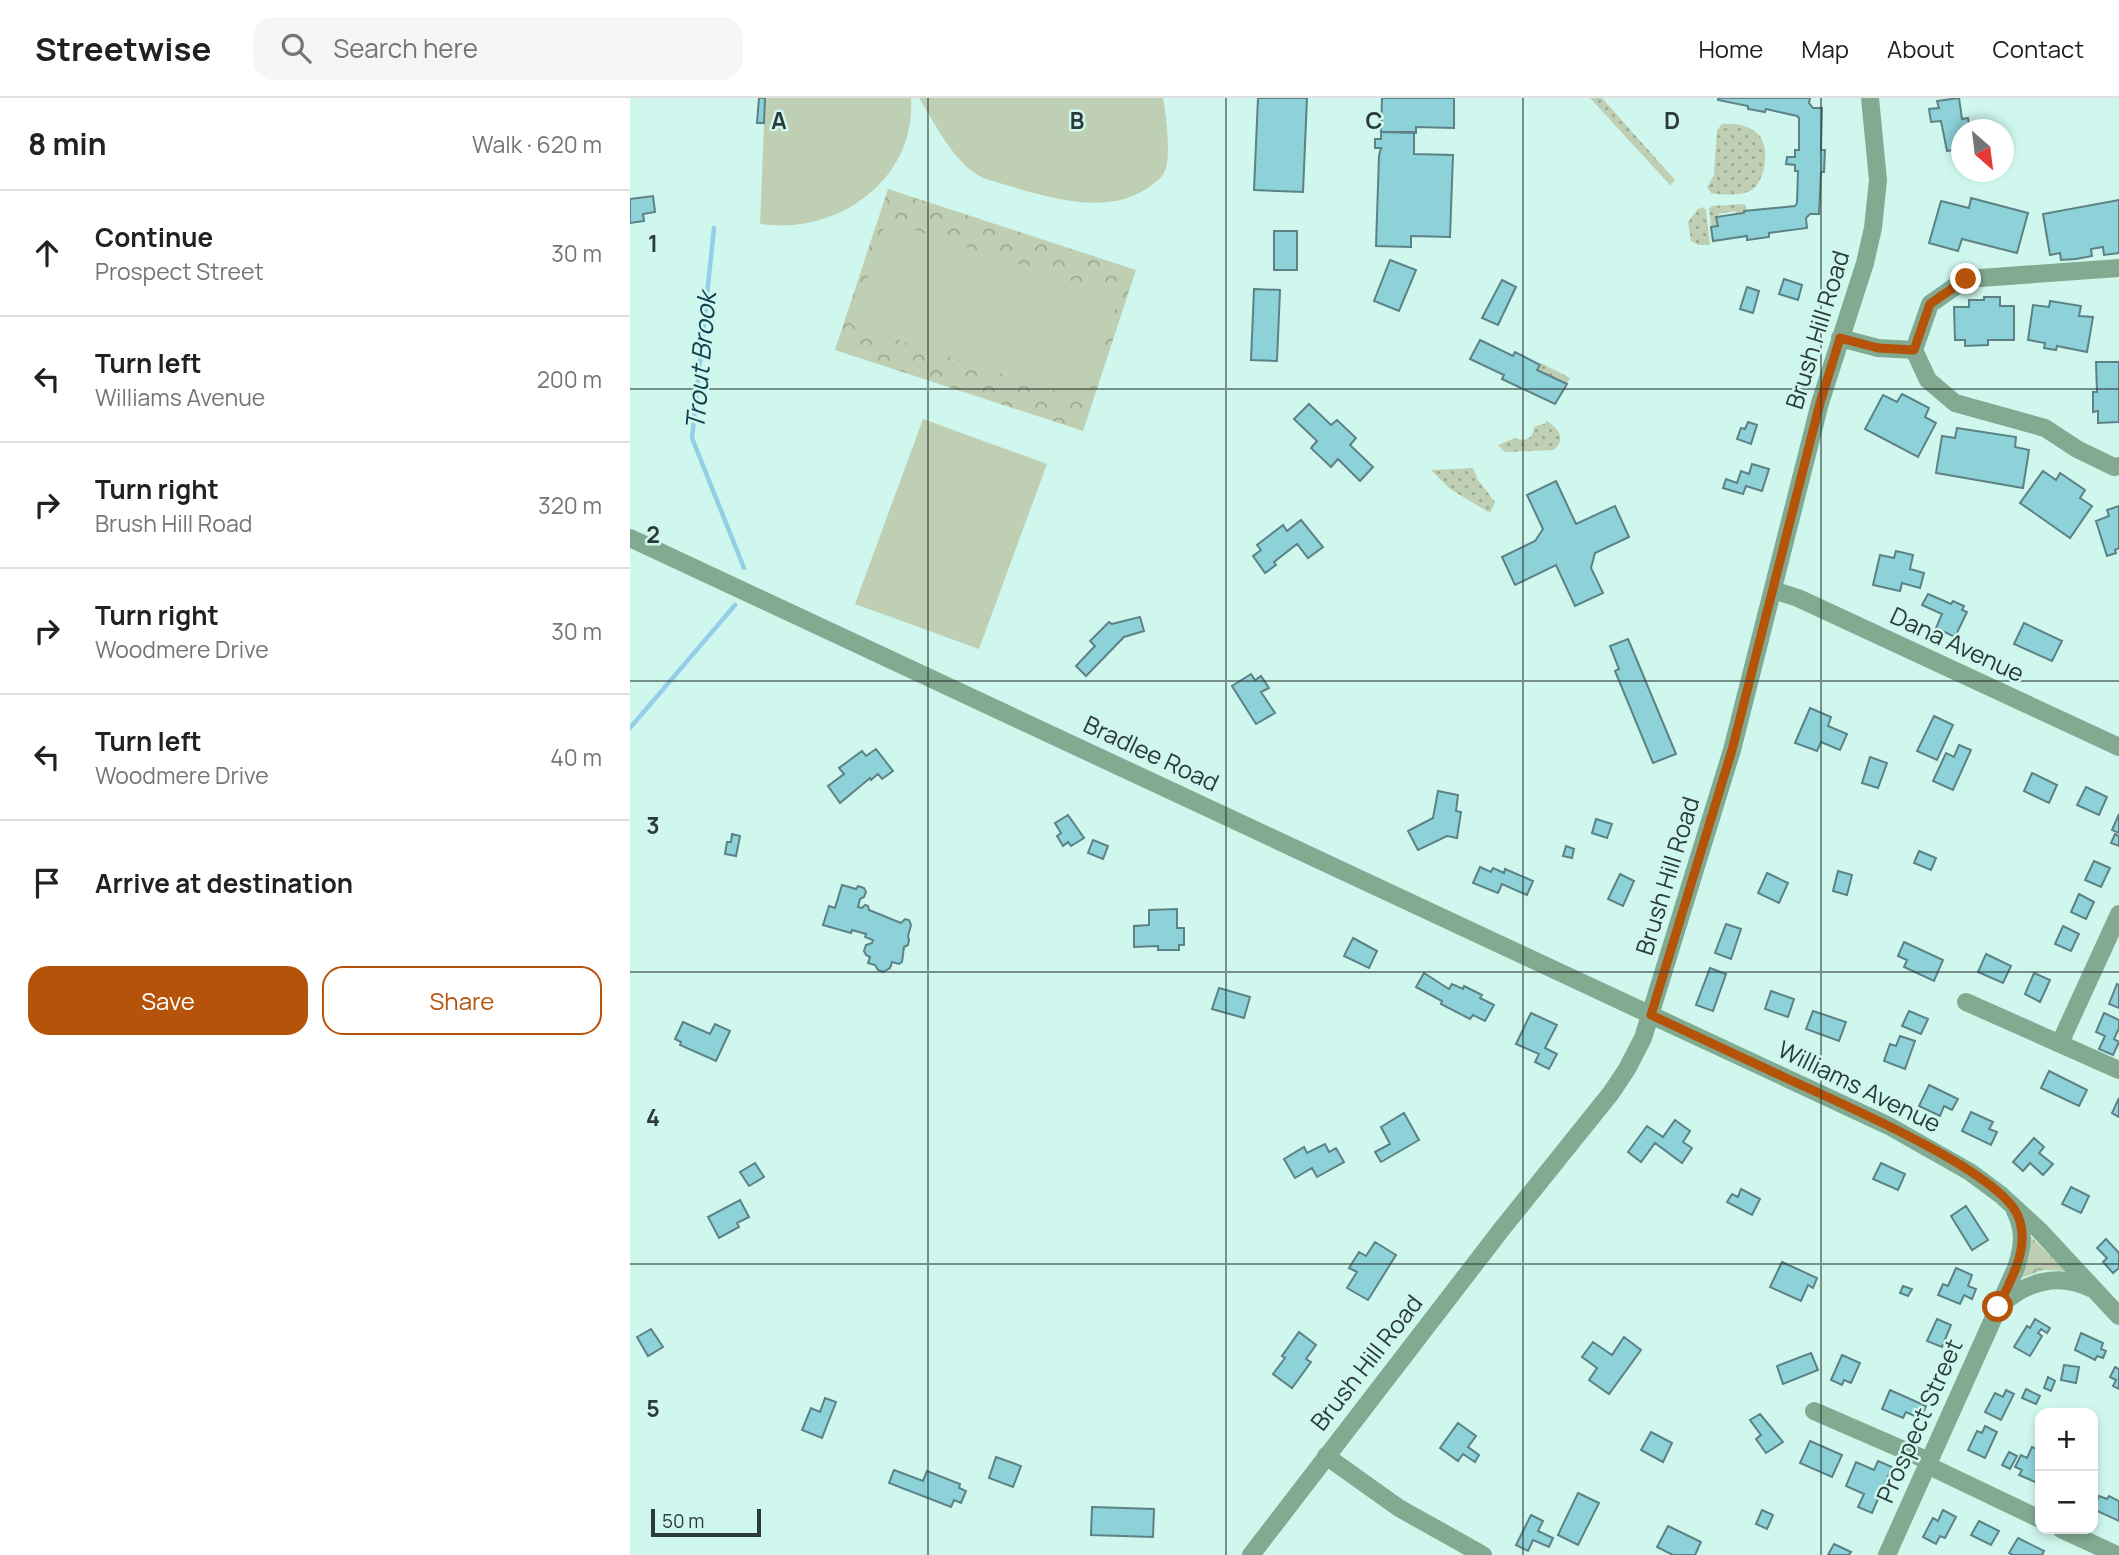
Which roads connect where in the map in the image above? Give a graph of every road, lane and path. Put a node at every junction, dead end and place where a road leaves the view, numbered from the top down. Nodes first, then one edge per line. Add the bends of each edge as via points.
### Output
1 (1870, 98) edge
2 (2119, 268) edge
3 (1840, 338) junction
4 (1914, 350) junction
5 (2119, 466) edge
6 (630, 538) edge
7 (1773, 590) junction
8 (2119, 747) edge
9 (2119, 914) edge
10 (1966, 1002) dead end
11 (1651, 1015) junction
12 (2060, 1043) junction
13 (2119, 1070) edge
14 (2013, 1206) junction
15 (2098, 1292) junction
16 (1998, 1307) junction
17 (2119, 1316) edge
18 (1814, 1411) dead end
19 (1326, 1456) junction
20 (1928, 1463) junction
21 (2035, 1516) edge
22 (2072, 1534) edge
23 (1251, 1555) edge
24 (1483, 1555) edge
25 (1886, 1555) edge
26 (2117, 1555) edge

1 - 3 street, Brush Hill Road via 1877,195 1865,263
2 - 4 street via 1966,279 1930,304
3 - 4 street via 1878,348
3 - 7 street, Brush Hill Road
4 - 5 street via 1928,380 1955,403 2037,425 2077,449
6 - 11 street, Bradlee Road
7 - 8 street, Dana Avenue
7 - 11 street, Brush Hill Road via 1732,750
9 - 12 street
10 - 12 street
11 - 14 street, Williams Avenue via 1914,1139 1970,1172
11 - 19 street, Brush Hill Road via 1634,1058 1611,1093
12 - 13 street
14 - 15 street, Williams Avenue
14 - 16 street, Prospect Street via 2022,1230 2022,1248
15 - 16 street via 2071,1280 2050,1280 2022,1289
15 - 17 street, Williams Avenue
16 - 20 street, Prospect Street
18 - 20 street
19 - 23 street, Brush Hill Road
19 - 24 street via 1391,1503
20 - 21 street
20 - 25 street, Prospect Street
22 - 26 street

